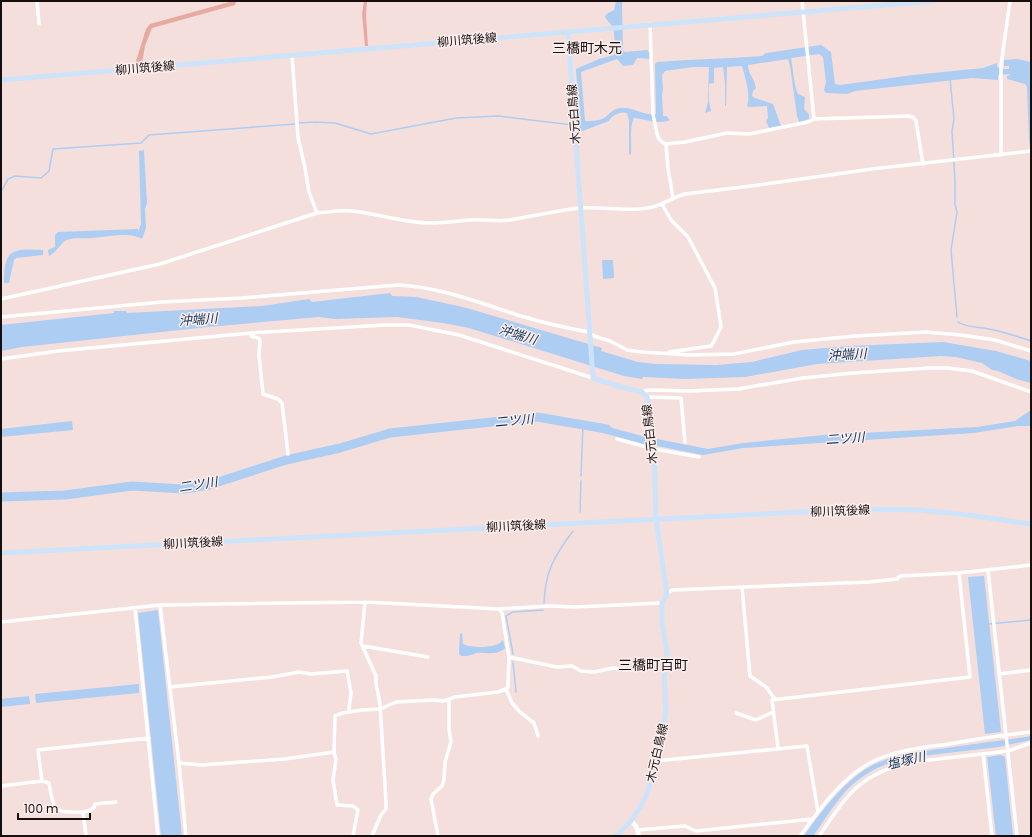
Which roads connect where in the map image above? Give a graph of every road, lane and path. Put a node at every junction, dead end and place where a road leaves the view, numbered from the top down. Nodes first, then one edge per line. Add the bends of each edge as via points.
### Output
1 (37, 1) edge
2 (802, 1) edge
3 (934, 1) edge
4 (1010, 1) edge
5 (803, 12) junction
6 (39, 24) dead end
7 (650, 24) junction
8 (568, 32) junction
9 (292, 55) junction
10 (1, 80) edge
11 (814, 119) junction
12 (666, 144) junction
13 (1030, 151) edge
14 (1001, 155) junction
15 (923, 164) junction
16 (672, 199) junction
17 (663, 204) junction
18 (580, 208) junction
19 (317, 214) junction
20 (1, 299) edge
21 (1, 317) edge
22 (251, 333) junction
23 (589, 335) junction
24 (1031, 351) edge
25 (660, 353) junction
26 (1, 358) edge
27 (593, 375) junction
28 (642, 392) junction
29 (1031, 392) edge
30 (647, 398) junction
31 (617, 438) dead end
32 (685, 442) dead end
33 (654, 448) junction
34 (288, 454) dead end
35 (699, 457) dead end
36 (656, 519) junction
37 (1031, 524) edge
38 (1, 553) edge
39 (1031, 565) edge
40 (988, 570) junction
41 (960, 572) junction
42 (742, 587) junction
43 (667, 594) junction
44 (365, 602) junction
45 (662, 603) junction
46 (160, 605) junction
47 (135, 608) junction
48 (499, 609) junction
49 (1, 622) edge
50 (362, 646) junction
51 (428, 657) dead end
52 (509, 657) junction
53 (665, 660) junction
54 (1031, 670) edge
55 (999, 674) junction
56 (170, 687) junction
57 (506, 689) junction
58 (449, 699) junction
59 (775, 699) junction
60 (380, 709) junction
61 (350, 712) junction
62 (773, 712) junction
63 (736, 713) dead end
64 (1031, 732) edge
65 (1007, 735) junction
66 (538, 736) dead end
67 (149, 738) junction
68 (1031, 743) edge
69 (778, 748) junction
70 (1008, 751) junction
71 (334, 752) junction
72 (983, 754) junction
73 (656, 761) junction
74 (179, 764) junction
75 (42, 781) junction
76 (1, 786) edge
77 (116, 802) dead end
78 (83, 812) junction
79 (818, 812) junction
80 (813, 819) junction
81 (631, 821) junction
82 (638, 830) junction
83 (86, 836) edge
84 (158, 836) edge
85 (186, 836) edge
86 (353, 836) edge
87 (372, 836) edge
88 (438, 836) edge
89 (616, 836) edge
90 (639, 836) edge
91 (800, 836) edge
92 (819, 836) edge
93 (992, 836) edge
94 (1017, 836) edge

1 - 6 street
2 - 5 street
3 - 5 main road, 柳川筑後線
4 - 14 street via 1001,65
5 - 7 main road, 柳川筑後線
5 - 11 street
7 - 8 main road, 柳川筑後線
7 - 12 street via 652,114 659,139
8 - 9 main road, 柳川筑後線
8 - 18 main road, 木元白鳥線
9 - 10 main road, 柳川筑後線
9 - 19 street via 299,142 309,192
11 - 12 street via 749,134 727,134
11 - 15 street via 913,117 916,121
12 - 16 street
13 - 14 street
14 - 15 street
15 - 16 street via 685,194
16 - 17 street
17 - 18 street via 634,209
17 - 25 street via 671,220 688,236 714,284 720,327 711,346
18 - 19 street via 509,220 470,220 432,224 352,211 340,210
18 - 23 main road, 木元白鳥線
19 - 20 street via 160,264
21 - 23 street via 162,302 398,285 454,294
22 - 26 street
22 - 27 street via 409,325 458,335
22 - 34 street via 251,336 260,340 263,394 282,403
23 - 25 street via 610,341 627,350
23 - 27 main road, 木元白鳥線
24 - 25 street via 996,340 926,332 802,342 734,354
27 - 28 main road, 木元白鳥線 via 621,387
28 - 29 street via 738,389 803,378 930,368 972,372
28 - 30 main road, 木元白鳥線
30 - 32 street via 681,398
30 - 33 main road, 木元白鳥線
31 - 33 street
33 - 35 street
33 - 36 main road, 木元白鳥線
36 - 37 main road, 柳川筑後線 via 865,509 968,515
36 - 38 main road, 柳川筑後線
36 - 43 main road, 木元白鳥線
39 - 40 street
40 - 41 street
40 - 55 street
41 - 42 street via 900,576 897,579 868,582
41 - 59 street via 970,676
42 - 43 street via 672,590
42 - 59 street via 750,676 766,687
43 - 45 main road, 木元白鳥線
44 - 46 street
44 - 48 street
44 - 50 street
45 - 48 street
45 - 53 main road, 木元白鳥線 via 662,623 667,652
46 - 47 street
46 - 56 street
47 - 49 street
47 - 67 street
48 - 52 street via 502,613
50 - 51 street
50 - 60 street via 376,676
52 - 53 street via 557,667 572,666 581,671 594,672 613,668 627,670
52 - 57 street
53 - 73 main road, 木元白鳥線 via 666,708
54 - 55 street
55 - 65 street
56 - 61 street via 299,672 311,674 347,671 351,693
56 - 74 street
57 - 58 street
57 - 66 street via 512,703 534,723
58 - 60 street via 396,702
58 - 88 street via 451,742 442,786 431,799
59 - 62 street via 772,700
60 - 61 street
60 - 87 street via 386,809 381,814
61 - 71 street via 335,716
62 - 63 street via 756,720
62 - 69 street
64 - 65 street
65 - 70 street
65 - 79 street via 917,749 880,759 850,776
67 - 75 street via 38,750
67 - 84 street
68 - 70 street
69 - 73 street
69 - 79 street via 807,746
70 - 72 street
70 - 94 street
71 - 74 street via 285,759 202,765
71 - 86 street via 336,759 333,780 337,805 353,806 358,810
72 - 92 street via 912,762 879,772 852,791
72 - 93 street
73 - 81 main road, 木元白鳥線 via 645,799
74 - 85 street
75 - 76 street
75 - 78 street via 49,783 54,807 66,813
77 - 78 street via 95,804 92,810
78 - 83 street
79 - 80 street
80 - 82 street via 696,831 685,826
80 - 91 street
81 - 82 street
81 - 89 main road, 木元白鳥線
82 - 90 street

